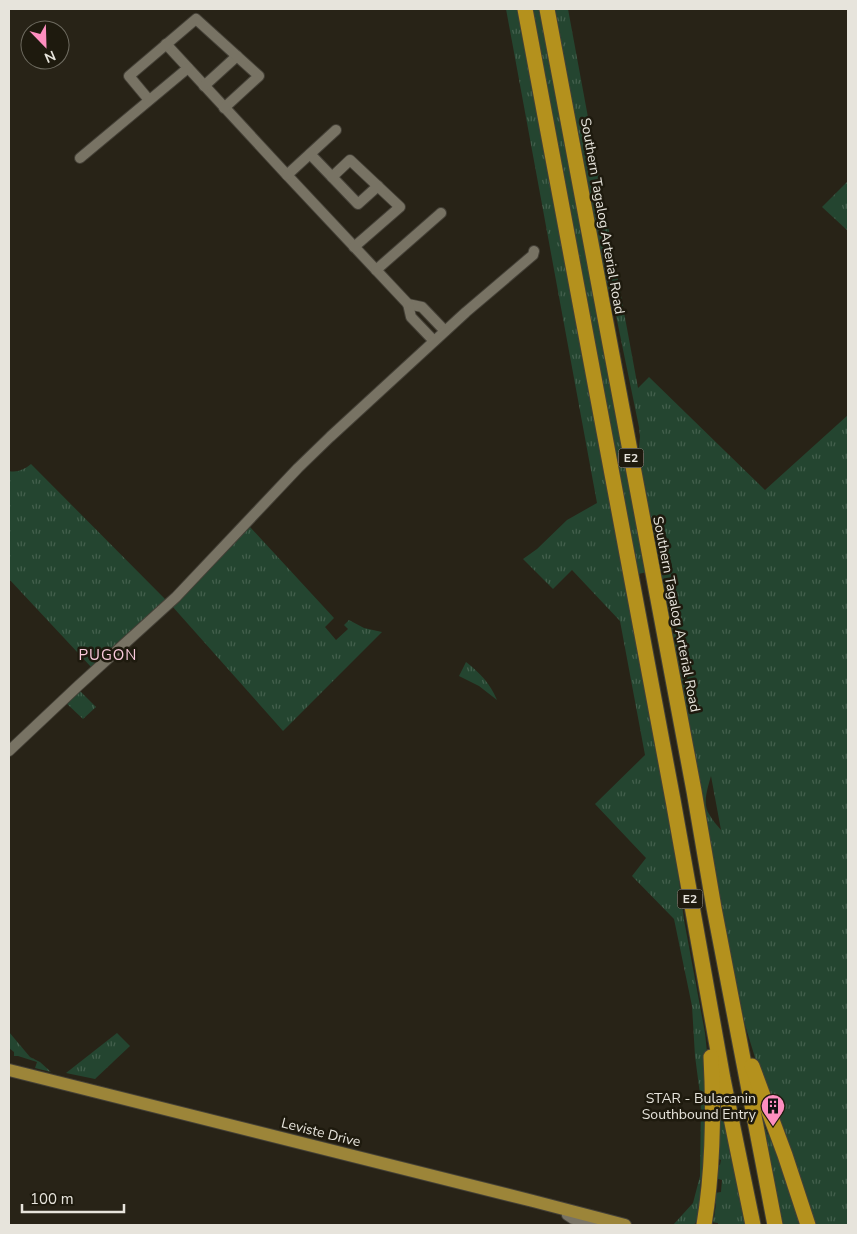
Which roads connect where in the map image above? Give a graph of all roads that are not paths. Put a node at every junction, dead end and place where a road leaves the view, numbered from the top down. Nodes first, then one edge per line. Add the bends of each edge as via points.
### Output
1 (525, 9) edge
2 (548, 9) edge
3 (166, 44) junction
4 (237, 56) junction
5 (188, 68) junction
6 (204, 86) junction
7 (149, 100) junction
8 (224, 108) junction
9 (336, 130) dead end
10 (310, 154) junction
11 (80, 158) dead end
12 (287, 176) junction
13 (332, 177) junction
14 (378, 186) junction
15 (441, 214) dead end
16 (354, 247) junction
17 (534, 251) dead end
18 (376, 270) junction
19 (408, 304) junction
20 (444, 331) junction
21 (434, 341) junction
22 (9, 751) edge
23 (700, 949) junction
24 (727, 974) junction
25 (9, 1070) edge
26 (568, 1210) junction
27 (598, 1225) edge
28 (625, 1225) edge
29 (704, 1225) edge
30 (752, 1225) edge
31 (775, 1225) edge
32 (808, 1225) edge

1 - 23 highway, E2
2 - 24 highway, Southern Tagalog Arterial Road / E2
3 - 4 street via 196,19
3 - 5 street
3 - 7 street via 129,76
4 - 6 street
4 - 8 street via 259,76
5 - 6 street
5 - 7 street
6 - 8 street
7 - 11 street
8 - 12 street
9 - 10 street
10 - 12 street
10 - 13 street
12 - 16 street
13 - 14 street via 350,160
13 - 14 street via 358,204
14 - 16 street via 400,207
15 - 18 street
16 - 18 street
17 - 20 street
18 - 19 street
19 - 20 street via 422,307
19 - 21 street via 411,317
20 - 21 street
21 - 22 street via 298,468 176,597
23 - 29 highway via 713,1095
23 - 30 highway, E2
24 - 31 highway, Southern Tagalog Arterial Road / E2
24 - 32 highway via 753,1068
25 - 26 main road, Leviste Drive
26 - 27 street via 573,1219
26 - 28 main road, Leviste Drive

